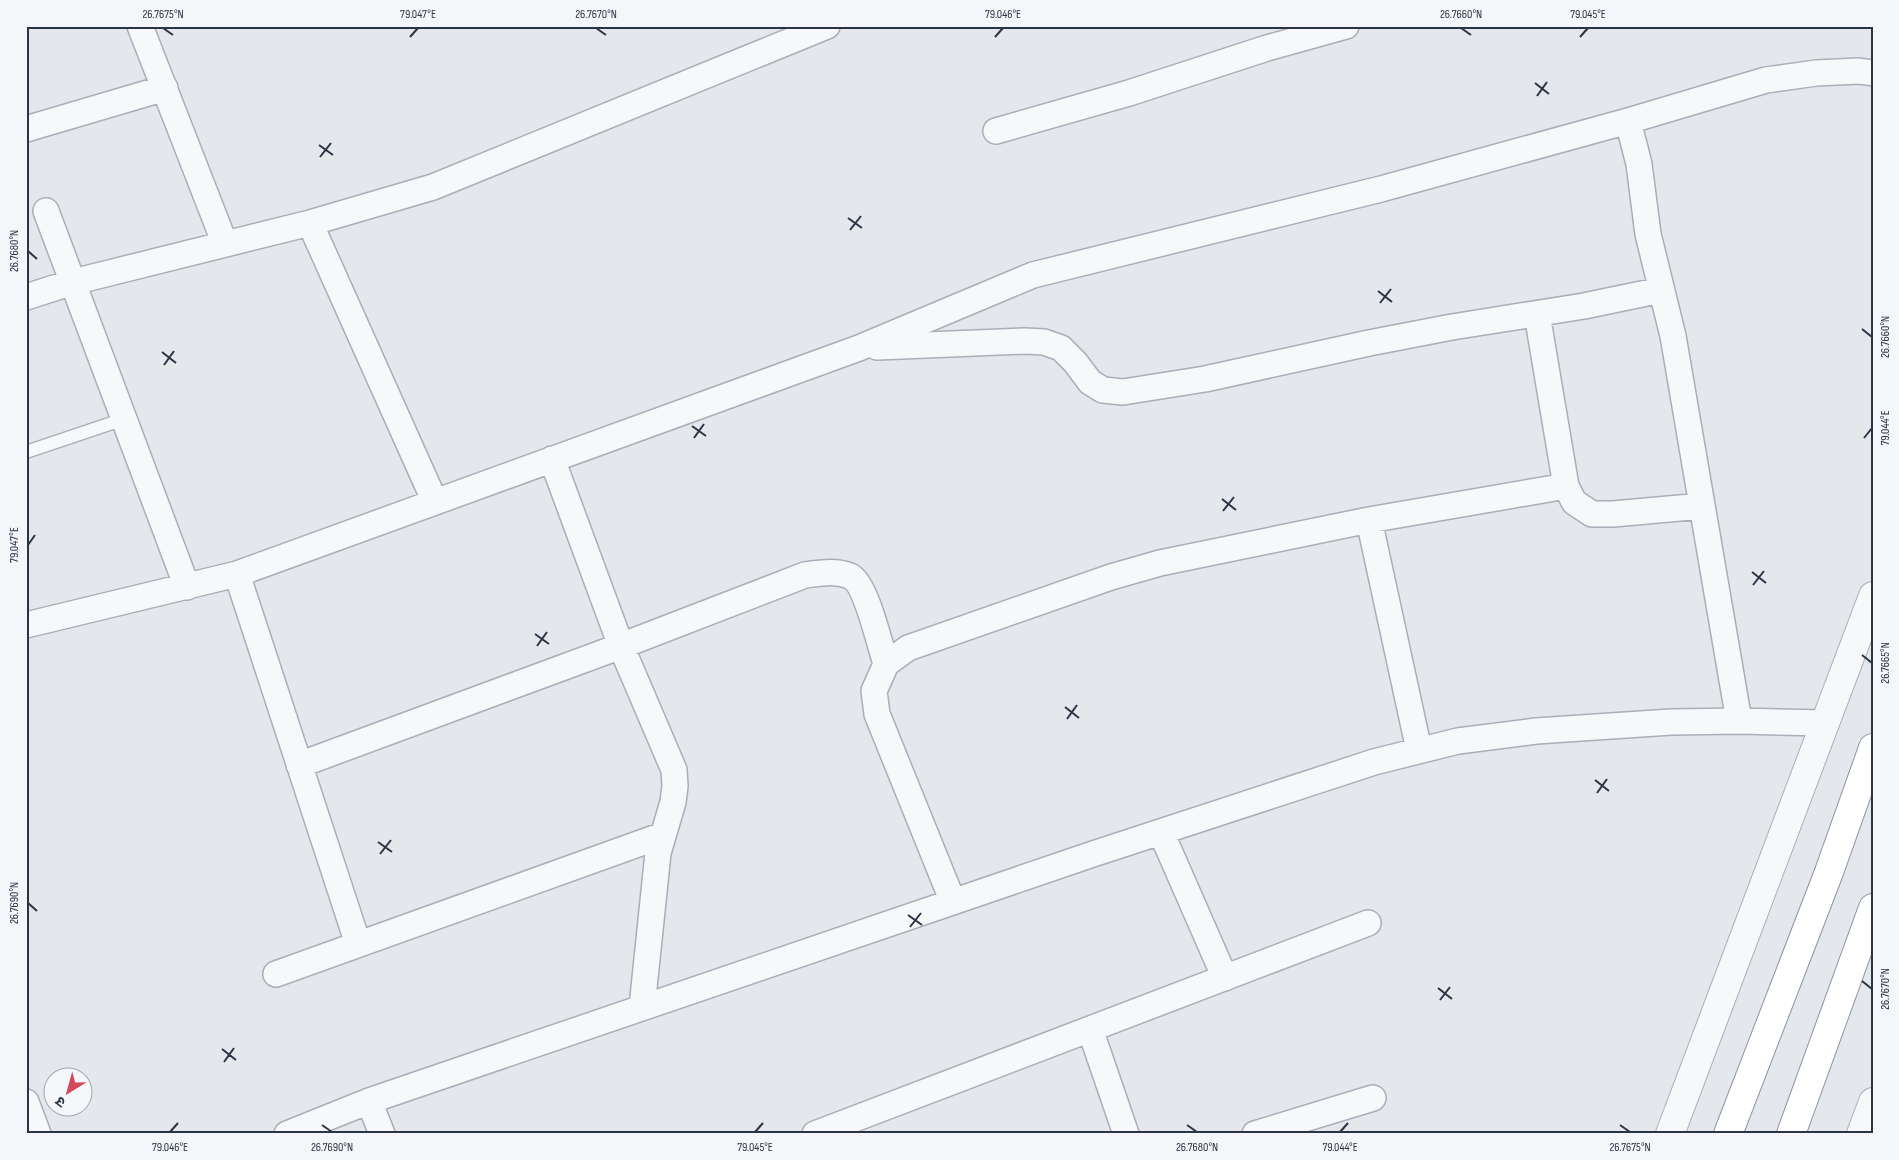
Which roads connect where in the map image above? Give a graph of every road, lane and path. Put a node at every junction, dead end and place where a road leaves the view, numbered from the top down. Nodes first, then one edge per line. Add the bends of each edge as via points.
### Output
1 (140, 26) edge
2 (827, 26) edge
3 (1346, 26) edge
4 (1873, 73) edge
5 (164, 88) junction
6 (1628, 121) junction
7 (26, 129) edge
8 (996, 132) dead end
9 (46, 211) dead end
10 (310, 223) junction
11 (225, 244) junction
12 (73, 282) junction
13 (1660, 290) junction
14 (26, 297) edge
15 (1537, 314) junction
16 (859, 348) junction
17 (124, 418) junction
18 (26, 452) edge
19 (552, 459) junction
20 (1566, 486) junction
21 (435, 502) junction
22 (1702, 506) junction
23 (1369, 520) junction
24 (237, 574) junction
25 (187, 586) junction
26 (1873, 596) edge
27 (26, 625) edge
28 (621, 646) junction
29 (886, 664) junction
30 (1739, 720) junction
31 (1825, 723) junction
32 (1873, 748) edge
33 (1420, 750) junction
34 (299, 764) junction
35 (1161, 832) junction
36 (663, 835) junction
37 (953, 902) junction
38 (1873, 908) edge
39 (1368, 923) dead end
40 (358, 944) junction
41 (276, 974) dead end
42 (1225, 978) junction
43 (642, 1007) junction
44 (1090, 1030) junction
45 (1373, 1098) dead end
46 (368, 1101) junction
47 (26, 1102) edge
48 (1873, 1102) edge
49 (38, 1134) edge
50 (287, 1134) edge
51 (382, 1134) edge
52 (816, 1134) edge
53 (1126, 1134) edge
54 (1255, 1134) edge
55 (1670, 1134) edge
56 (1728, 1134) edge
57 (1791, 1134) edge
58 (1861, 1134) edge

1 - 5 street
2 - 10 street via 433,187
3 - 8 street
4 - 6 street via 1816,73 1766,80
5 - 7 street
5 - 11 street
6 - 13 street via 1639,164 1648,234
6 - 16 street via 1381,189 1033,275
9 - 12 street
10 - 11 street
10 - 21 street
11 - 12 street
12 - 14 street
12 - 17 street
13 - 15 street
13 - 22 street via 1672,336
15 - 16 street via 1378,341 1123,392 1103,390 1090,382 1061,348 1044,342
15 - 20 street
16 - 19 street
17 - 18 lane
17 - 25 street
19 - 21 street
19 - 28 street
20 - 22 street via 1574,502 1592,514
20 - 23 street
21 - 24 street
22 - 30 street
23 - 29 street via 1160,563 1111,577 908,648
23 - 33 street
24 - 25 street
24 - 34 street
25 - 27 street
26 - 31 street
28 - 29 street via 805,575 833,571 852,577 863,591
28 - 34 street
28 - 36 street via 674,770 673,802
29 - 37 street via 874,690 877,714
30 - 31 street
30 - 33 street via 1536,731 1458,741
31 - 55 street
32 - 56 highway
33 - 35 street
34 - 40 street
35 - 37 street
35 - 42 street
36 - 40 street
36 - 43 street via 658,853
37 - 43 street
38 - 57 highway
39 - 42 street
40 - 41 street
42 - 44 street
43 - 46 street
44 - 52 street
44 - 53 street
45 - 54 street
46 - 50 street
46 - 51 street
47 - 49 street
48 - 58 street

